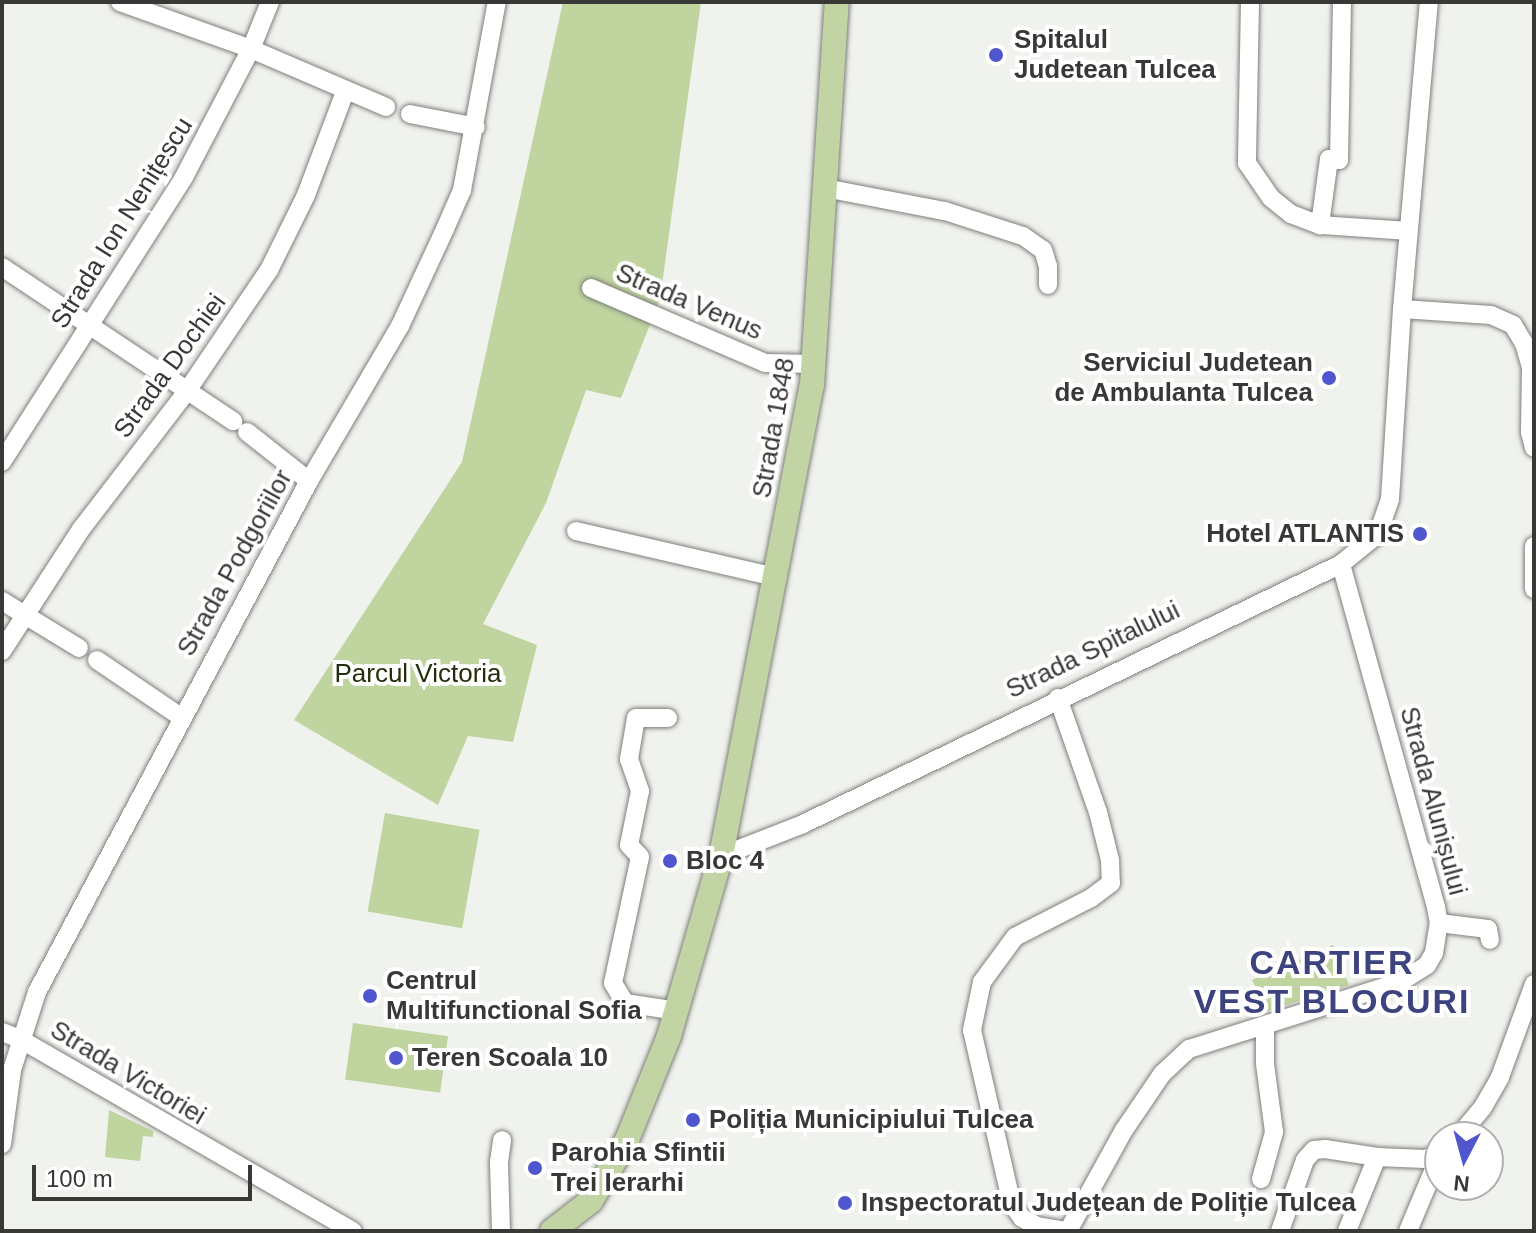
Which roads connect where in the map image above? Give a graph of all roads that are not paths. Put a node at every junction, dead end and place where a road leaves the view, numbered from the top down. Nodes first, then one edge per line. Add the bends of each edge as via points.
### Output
1 (120, 2) edge
2 (270, 2) edge
3 (497, 2) edge
4 (837, 2) edge
5 (1250, 2) edge
6 (1342, 2) edge
7 (1429, 2) edge
8 (251, 49) junction
9 (345, 92) junction
10 (386, 107) dead end
11 (410, 114) dead end
12 (476, 127) junction
13 (825, 188) junction
14 (1320, 225) junction
15 (1408, 231) junction
16 (2, 267) edge
17 (1048, 285) dead end
18 (591, 288) dead end
19 (1402, 309) junction
20 (92, 324) junction
21 (815, 364) junction
22 (187, 391) junction
23 (1534, 448) edge
24 (2, 462) edge
25 (309, 481) junction
26 (576, 531) dead end
27 (1534, 546) edge
28 (1341, 564) junction
29 (776, 577) junction
30 (1534, 589) edge
31 (2, 601) edge
32 (24, 613) junction
33 (79, 648) dead end
34 (2, 651) edge
35 (97, 660) dead end
36 (1058, 698) junction
37 (181, 717) junction
38 (668, 718) dead end
39 (721, 856) junction
40 (1439, 923) junction
41 (1490, 940) dead end
42 (1534, 984) edge
43 (677, 1011) junction
44 (1265, 1028) junction
45 (2, 1032) edge
46 (20, 1039) junction
47 (1471, 1121) edge
48 (502, 1140) dead end
49 (2, 1144) edge
50 (1377, 1157) junction
51 (1424, 1159) edge
52 (1261, 1179) dead end
53 (1424, 1192) edge
54 (352, 1231) edge
55 (501, 1231) edge
56 (552, 1231) edge
57 (1066, 1231) edge
58 (1280, 1231) edge
59 (1347, 1231) edge
60 (1408, 1231) edge

1 - 8 street
2 - 8 street, Strada Ion Nenițescu
3 - 12 street, Strada Podgoriilor
4 - 13 main road, Strada 1848
5 - 14 street via 1247,163 1271,198 1291,214
6 - 14 street via 1339,160 1329,159
7 - 15 street, Strada Spitalului
8 - 9 street
8 - 20 street, Strada Ion Nenițescu via 184,177
9 - 10 street
9 - 22 street, Strada Dochiei via 306,195 269,270
11 - 12 street
12 - 25 street, Strada Podgoriilor via 462,190 407,312
13 - 17 street via 945,211 1023,236 1043,250
13 - 21 main road, Strada 1848
14 - 15 street
15 - 19 street, Strada Spitalului
16 - 20 street
18 - 21 street, Strada Venus via 765,363
19 - 23 street via 1491,315 1513,325 1531,368
19 - 28 street, Strada Spitalului via 1390,499 1384,523 1367,545
20 - 22 street
20 - 24 street, Strada Ion Nenițescu
21 - 29 main road, Strada 1848
22 - 25 street
22 - 32 street, Strada Dochiei
25 - 37 street, Strada Podgoriilor
26 - 29 street
27 - 30 street
28 - 36 street, Strada Spitalului
28 - 40 street, Strada Alunișului
29 - 39 main road, Strada 1848
31 - 32 street
32 - 33 street
32 - 34 street, Strada Dochiei
35 - 37 street
36 - 39 street, Strada Spitalului via 803,824
36 - 57 street, Strada Alunișului via 1098,812 1111,883 1015,937 982,982 972,1030 1012,1204 1030,1222
37 - 46 street, Strada Podgoriilor via 37,992
38 - 43 street via 636,718 629,759 640,791 629,845 640,857 613,983 625,1003
39 - 43 main road
40 - 41 street via 1488,929
40 - 44 street, Strada Alunișului via 1434,953 1416,974
42 - 47 street via 1500,1077
43 - 56 main road via 608,1177 591,1201
44 - 52 street via 1274,1132
44 - 57 street, Strada Alunișului via 1189,1049 1178,1057 1124,1130
45 - 46 street, Strada Victoriei
46 - 49 street, Strada Podgoriilor
46 - 54 street, Strada Victoriei
48 - 55 street
50 - 51 street
50 - 58 street via 1325,1149 1310,1153
50 - 59 street
53 - 60 street

